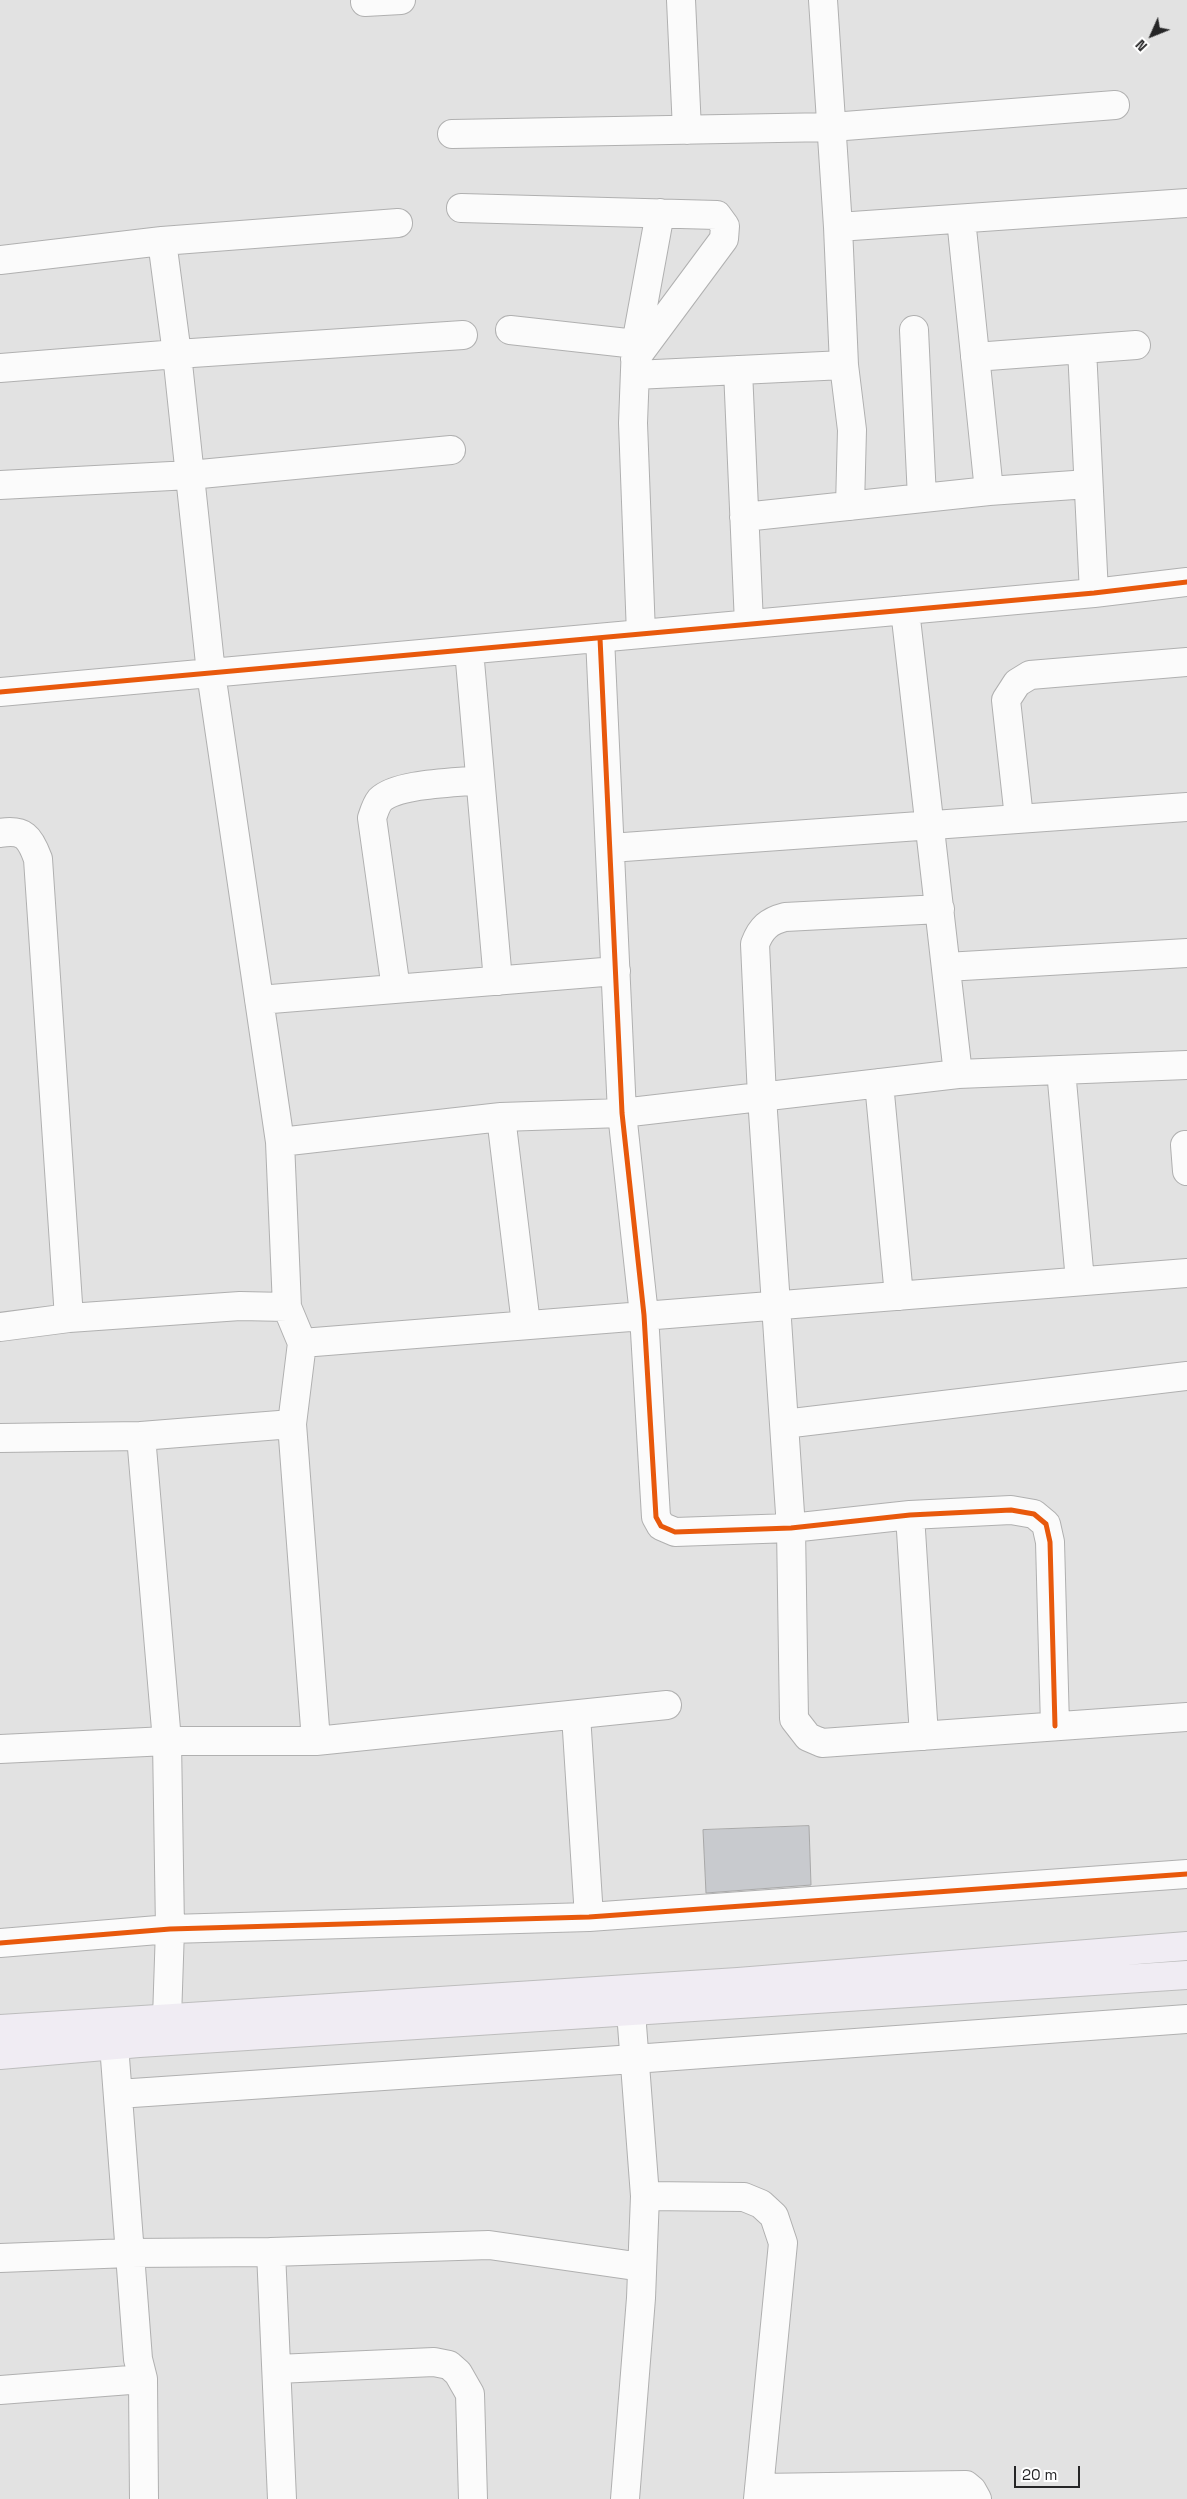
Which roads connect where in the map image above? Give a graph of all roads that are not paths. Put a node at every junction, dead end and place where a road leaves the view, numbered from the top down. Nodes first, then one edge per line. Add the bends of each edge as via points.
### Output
1 (401, 0) edge
2 (681, 0) edge
3 (823, 0) edge
4 (365, 2) dead end
5 (1115, 106) dead end
6 (832, 127) junction
7 (687, 130) junction
8 (452, 134) dead end
9 (1187, 203) edge
10 (461, 208) dead end
11 (660, 213) junction
12 (961, 219) junction
13 (398, 223) dead end
14 (838, 227) junction
15 (162, 241) junction
16 (0, 260) edge
17 (510, 330) dead end
18 (914, 330) dead end
19 (464, 335) dead end
20 (1136, 345) dead end
21 (1082, 349) junction
22 (177, 354) junction
23 (975, 357) junction
24 (635, 359) junction
25 (844, 365) junction
26 (0, 368) edge
27 (738, 370) junction
28 (451, 450) dead end
29 (190, 475) junction
30 (1088, 484) junction
31 (0, 485) edge
32 (989, 491) junction
33 (922, 498) junction
34 (850, 506) junction
35 (744, 517) junction
36 (1187, 582) edge
37 (1094, 592) junction
38 (905, 610) junction
39 (749, 624) junction
40 (641, 634) junction
41 (600, 638) junction
42 (469, 650) junction
43 (1187, 662) edge
44 (211, 673) junction
45 (0, 692) edge
46 (480, 780) junction
47 (1187, 807) edge
48 (1019, 818) junction
49 (930, 823) junction
50 (0, 833) edge
51 (610, 848) junction
52 (940, 909) junction
53 (1187, 954) edge
54 (946, 967) junction
55 (616, 971) junction
56 (498, 981) junction
57 (396, 989) junction
58 (259, 1000) junction
59 (1187, 1066) edge
60 (1061, 1070) junction
61 (958, 1074) junction
62 (879, 1083) junction
63 (762, 1097) junction
64 (622, 1113) junction
65 (501, 1116) junction
66 (280, 1142) junction
67 (1187, 1273) edge
68 (1080, 1281) junction
69 (899, 1296) junction
70 (776, 1305) junction
71 (287, 1307) junction
72 (644, 1316) junction
73 (70, 1318) junction
74 (526, 1324) junction
75 (0, 1327) edge
76 (302, 1343) junction
77 (1187, 1376) edge
78 (292, 1424) junction
79 (784, 1424) junction
80 (141, 1436) junction
81 (0, 1438) edge
82 (910, 1515) junction
83 (791, 1528) junction
84 (667, 1705) dead end
85 (576, 1715) junction
86 (1187, 1717) edge
87 (1187, 1724) edge
88 (1055, 1726) junction
89 (924, 1736) junction
90 (0, 1741) edge
91 (168, 1741) junction
92 (316, 1742) junction
93 (0, 1749) edge
94 (1187, 1874) edge
95 (589, 1917) junction
96 (170, 1929) junction
97 (0, 1943) edge
98 (1187, 1946) edge
99 (1187, 1975) edge
100 (631, 2012) junction
101 (167, 2018) junction
102 (1187, 2019) edge
103 (0, 2029) edge
104 (114, 2045) junction
105 (0, 2055) edge
106 (634, 2060) junction
107 (118, 2094) junction
108 (645, 2196) junction
109 (271, 2252) junction
110 (129, 2253) junction
111 (0, 2258) edge
112 (642, 2267) junction
113 (276, 2369) junction
114 (143, 2379) junction
115 (0, 2390) edge
116 (759, 2494) edge
117 (144, 2499) edge
118 (282, 2499) edge
119 (473, 2499) edge
120 (624, 2499) edge
121 (977, 2499) edge

1 - 4 street
2 - 7 street
3 - 6 street
5 - 6 street
6 - 7 street
6 - 14 street
7 - 8 street
9 - 12 street
10 - 11 street
11 - 24 street
11 - 24 street via 717,215 725,226 724,239
12 - 14 street
12 - 23 street
13 - 15 street
14 - 25 street
15 - 16 street
15 - 22 street
17 - 24 street
18 - 33 street
19 - 22 street
20 - 21 street
21 - 23 street
21 - 30 street
22 - 26 street
22 - 29 street
23 - 32 street
24 - 27 street
24 - 40 street via 633,423
25 - 27 street
25 - 34 street via 852,430
27 - 35 street
28 - 29 street
29 - 31 street
29 - 44 street
30 - 32 street
30 - 37 street
32 - 33 street
33 - 34 street
34 - 35 street
35 - 39 street
36 - 37 street
37 - 38 street
38 - 39 street
38 - 49 street
39 - 40 street
40 - 41 street
41 - 42 street
41 - 51 street
42 - 44 street
42 - 46 street
43 - 48 street via 1030,675 1017,683 1006,700
44 - 45 street
44 - 58 street
46 - 56 street
46 - 57 street via 397,790 381,799 375,808 372,818
47 - 48 street
48 - 49 street
49 - 51 street
49 - 52 street
50 - 73 street via 14,830 26,836 38,858
51 - 55 street
52 - 54 street
52 - 63 street via 785,917 772,920 760,932 755,944
53 - 54 street
54 - 61 street
55 - 56 street
55 - 64 street
56 - 57 street
57 - 58 street
58 - 66 street
59 - 60 street
60 - 61 street
60 - 68 street
61 - 62 street
62 - 63 street
62 - 69 street
63 - 64 street
63 - 70 street
64 - 65 street
64 - 72 street
65 - 66 street
65 - 74 street
66 - 71 street
67 - 68 street
68 - 69 street
69 - 70 street
70 - 72 street
70 - 79 street
71 - 73 street via 240,1306
71 - 76 street
72 - 74 street
72 - 83 street via 656,1517 661,1526 675,1532
73 - 75 street
74 - 76 street
76 - 78 street
77 - 79 street
78 - 80 street
78 - 92 street
79 - 83 street
80 - 81 street
80 - 91 street
82 - 83 street
82 - 88 street via 1010,1510 1034,1514 1046,1524 1050,1542
82 - 89 street
83 - 89 street via 794,1720 808,1737 822,1743
84 - 85 street
85 - 92 street
85 - 95 street
86 - 87 street
86 - 88 street
88 - 89 street
90 - 93 street
91 - 92 street
91 - 93 street
91 - 96 street
94 - 95 street
95 - 96 street
96 - 97 street
96 - 101 street
98 - 101 main road via 738,1982
99 - 100 main road
100 - 104 main road
100 - 106 street
101 - 103 main road
102 - 106 street
104 - 105 main road
104 - 107 street
106 - 107 street
106 - 108 street
107 - 110 street
108 - 112 street
108 - 116 street via 744,2197 761,2204 774,2216 783,2243
109 - 110 street
109 - 112 street via 489,2245
109 - 113 street
110 - 111 street
110 - 114 street via 138,2359
112 - 120 street
113 - 118 street
113 - 119 street via 434,2362 449,2365 458,2373 470,2394
114 - 115 street
114 - 117 street
116 - 121 street via 966,2485

